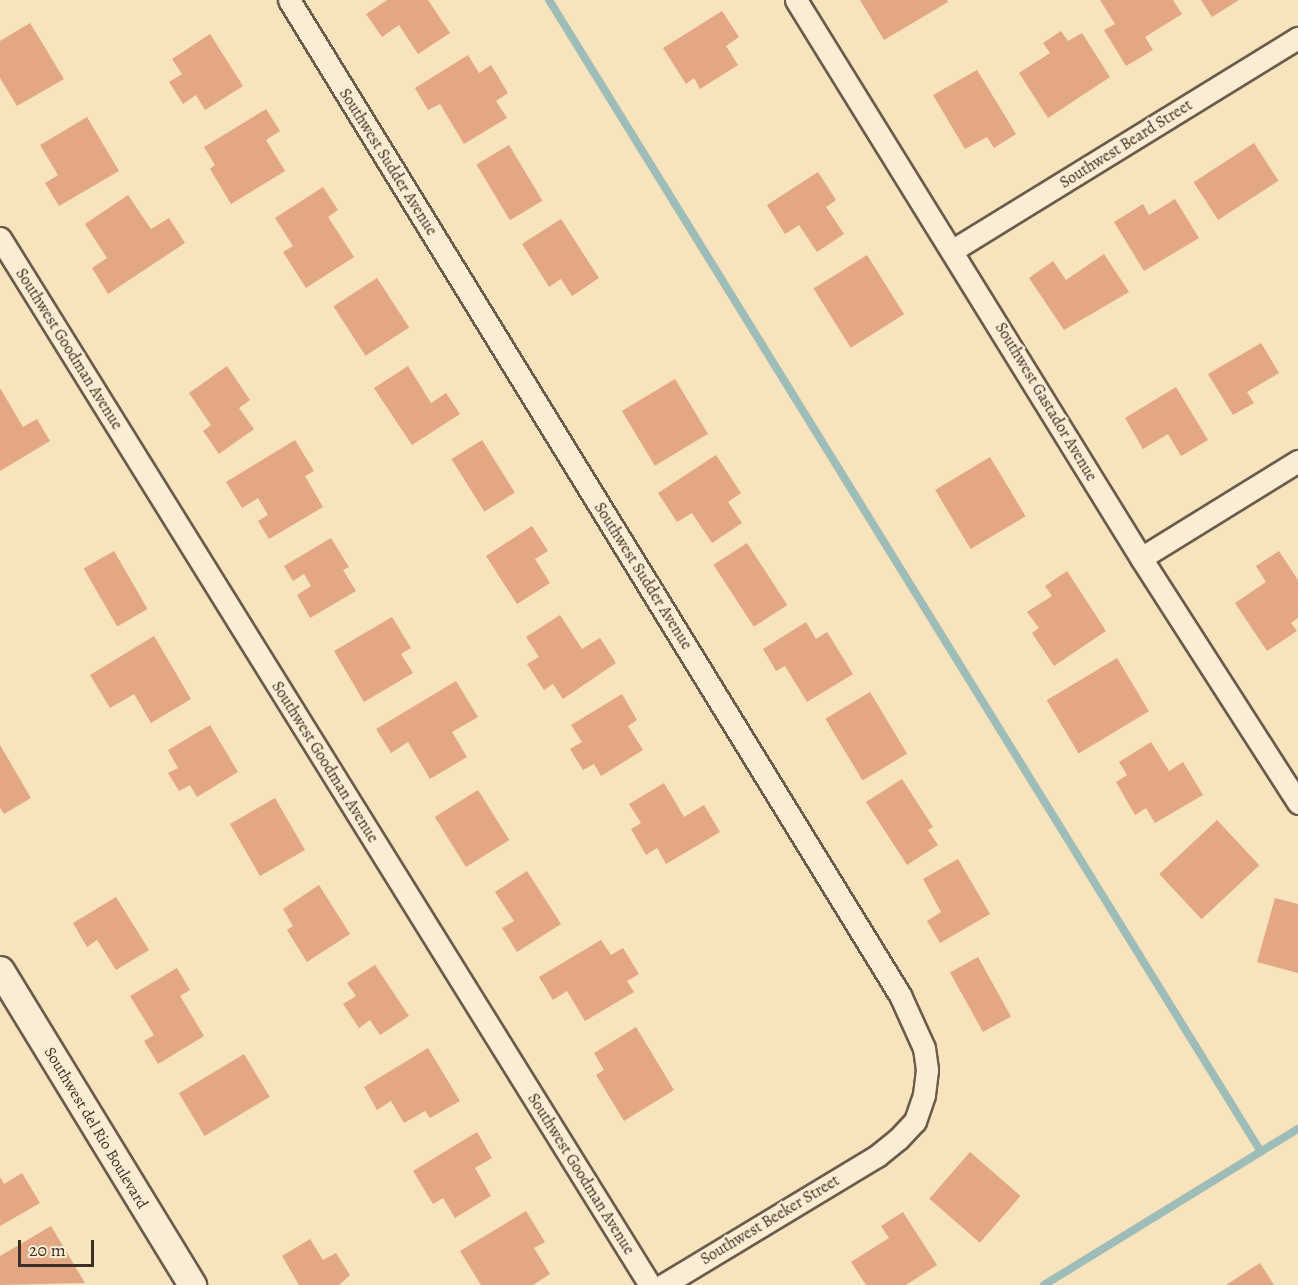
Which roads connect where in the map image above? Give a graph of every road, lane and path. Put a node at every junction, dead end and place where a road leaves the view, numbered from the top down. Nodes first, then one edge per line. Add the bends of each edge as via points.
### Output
1 (289, 0) edge
2 (796, 0) edge
3 (1298, 38) edge
4 (0, 238) edge
5 (953, 250) junction
6 (1298, 461) edge
7 (1141, 558) junction
8 (1298, 803) edge
9 (0, 970) edge
10 (877, 1156) joint
11 (192, 1285) edge
12 (650, 1285) edge
13 (663, 1285) edge

1 - 10 street, Southwest Sudder Avenue via 916,1024 927,1070 924,1095 915,1120
2 - 5 street, Southwest Gastador Avenue
3 - 5 street, Southwest Beard Street
4 - 12 street, Southwest Goodman Avenue
5 - 7 street, Southwest Gastador Avenue
6 - 7 street
7 - 8 street, Southwest Gastador Avenue
9 - 11 street, Southwest del Rio Boulevard
10 - 13 street, Southwest Beeker Street

